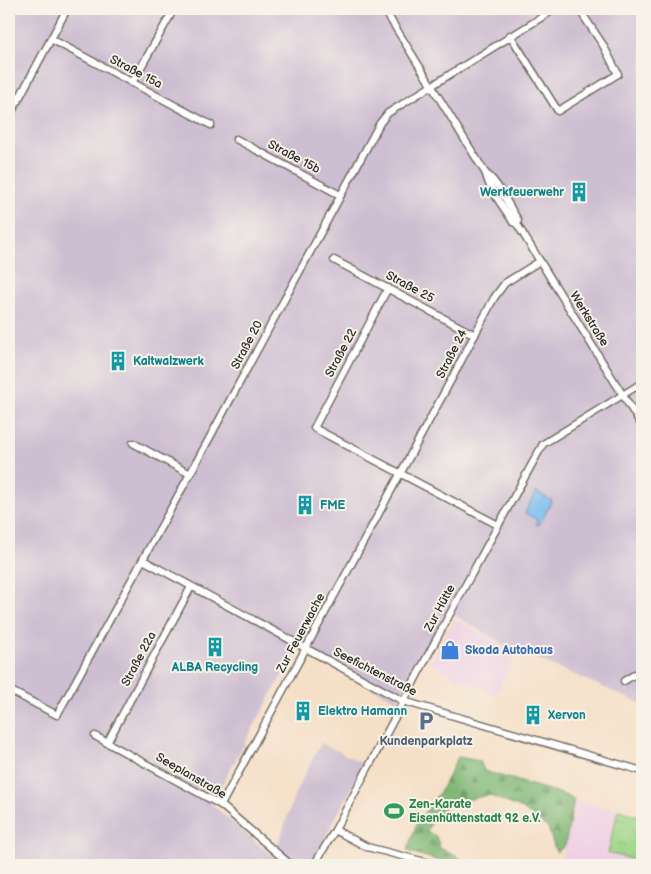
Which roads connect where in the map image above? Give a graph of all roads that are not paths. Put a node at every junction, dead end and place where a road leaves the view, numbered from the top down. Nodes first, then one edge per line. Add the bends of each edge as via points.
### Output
1 (67, 9) edge
2 (174, 9) edge
3 (384, 9) edge
4 (555, 9) edge
5 (579, 9) edge
6 (510, 35) junction
7 (51, 39) junction
8 (132, 83) junction
9 (431, 86) junction
10 (9, 117) edge
11 (211, 125) dead end
12 (236, 139) dead end
13 (340, 195) junction
14 (334, 260) dead end
15 (540, 261) junction
16 (388, 288) junction
17 (475, 335) junction
18 (642, 383) edge
19 (622, 395) junction
20 (642, 426) edge
21 (133, 444) dead end
22 (401, 473) junction
23 (190, 474) junction
24 (498, 525) junction
25 (143, 560) junction
26 (191, 587) junction
27 (306, 648) junction
28 (642, 670) edge
29 (624, 681) dead end
30 (9, 690) edge
31 (403, 701) junction
32 (95, 736) dead end
33 (107, 743) junction
34 (642, 771) edge
35 (221, 805) junction
36 (335, 830) junction
37 (291, 865) edge
38 (314, 865) edge
39 (437, 865) edge

1 - 7 street
2 - 8 street
3 - 9 street, Werkstraße
4 - 6 street, Straße 20
5 - 6 street via 618,74 558,110
6 - 9 street, Straße 20
7 - 8 street, Straße 15a
7 - 10 street
8 - 11 street, Straße 15a
9 - 13 street, Straße 20 via 388,113
9 - 15 street, Werkstraße via 495,194
12 - 13 street, Straße 15b
13 - 23 street, Straße 20
14 - 16 street, Straße 25
15 - 17 street, Straße 24 via 505,283
15 - 19 street, Werkstraße
16 - 17 street, Straße 25
16 - 22 street, Straße 22 via 314,428
17 - 22 street, Straße 24
18 - 19 street, Zur Hütte
19 - 20 street, Werkstraße
19 - 24 street, Zur Hütte via 543,444
21 - 23 street
22 - 24 street
22 - 27 street, Zur Feuerwache
23 - 25 street, Straße 20
24 - 31 street, Zur Hütte
25 - 26 street, Seefichtenstraße
25 - 30 street, Straße 20 via 57,715
26 - 27 street, Seefichtenstraße
26 - 33 street, Straße 22a
27 - 31 street, Seefichtenstraße
27 - 35 street, Zur Feuerwache
28 - 29 street
31 - 34 street, Seefichtenstraße
31 - 36 street, Zur Hütte
32 - 33 street, Seeplanstraße
33 - 35 street, Seeplanstraße
35 - 37 street, Seeplanstraße
36 - 38 street, Zur Hütte
36 - 39 street via 367,847

